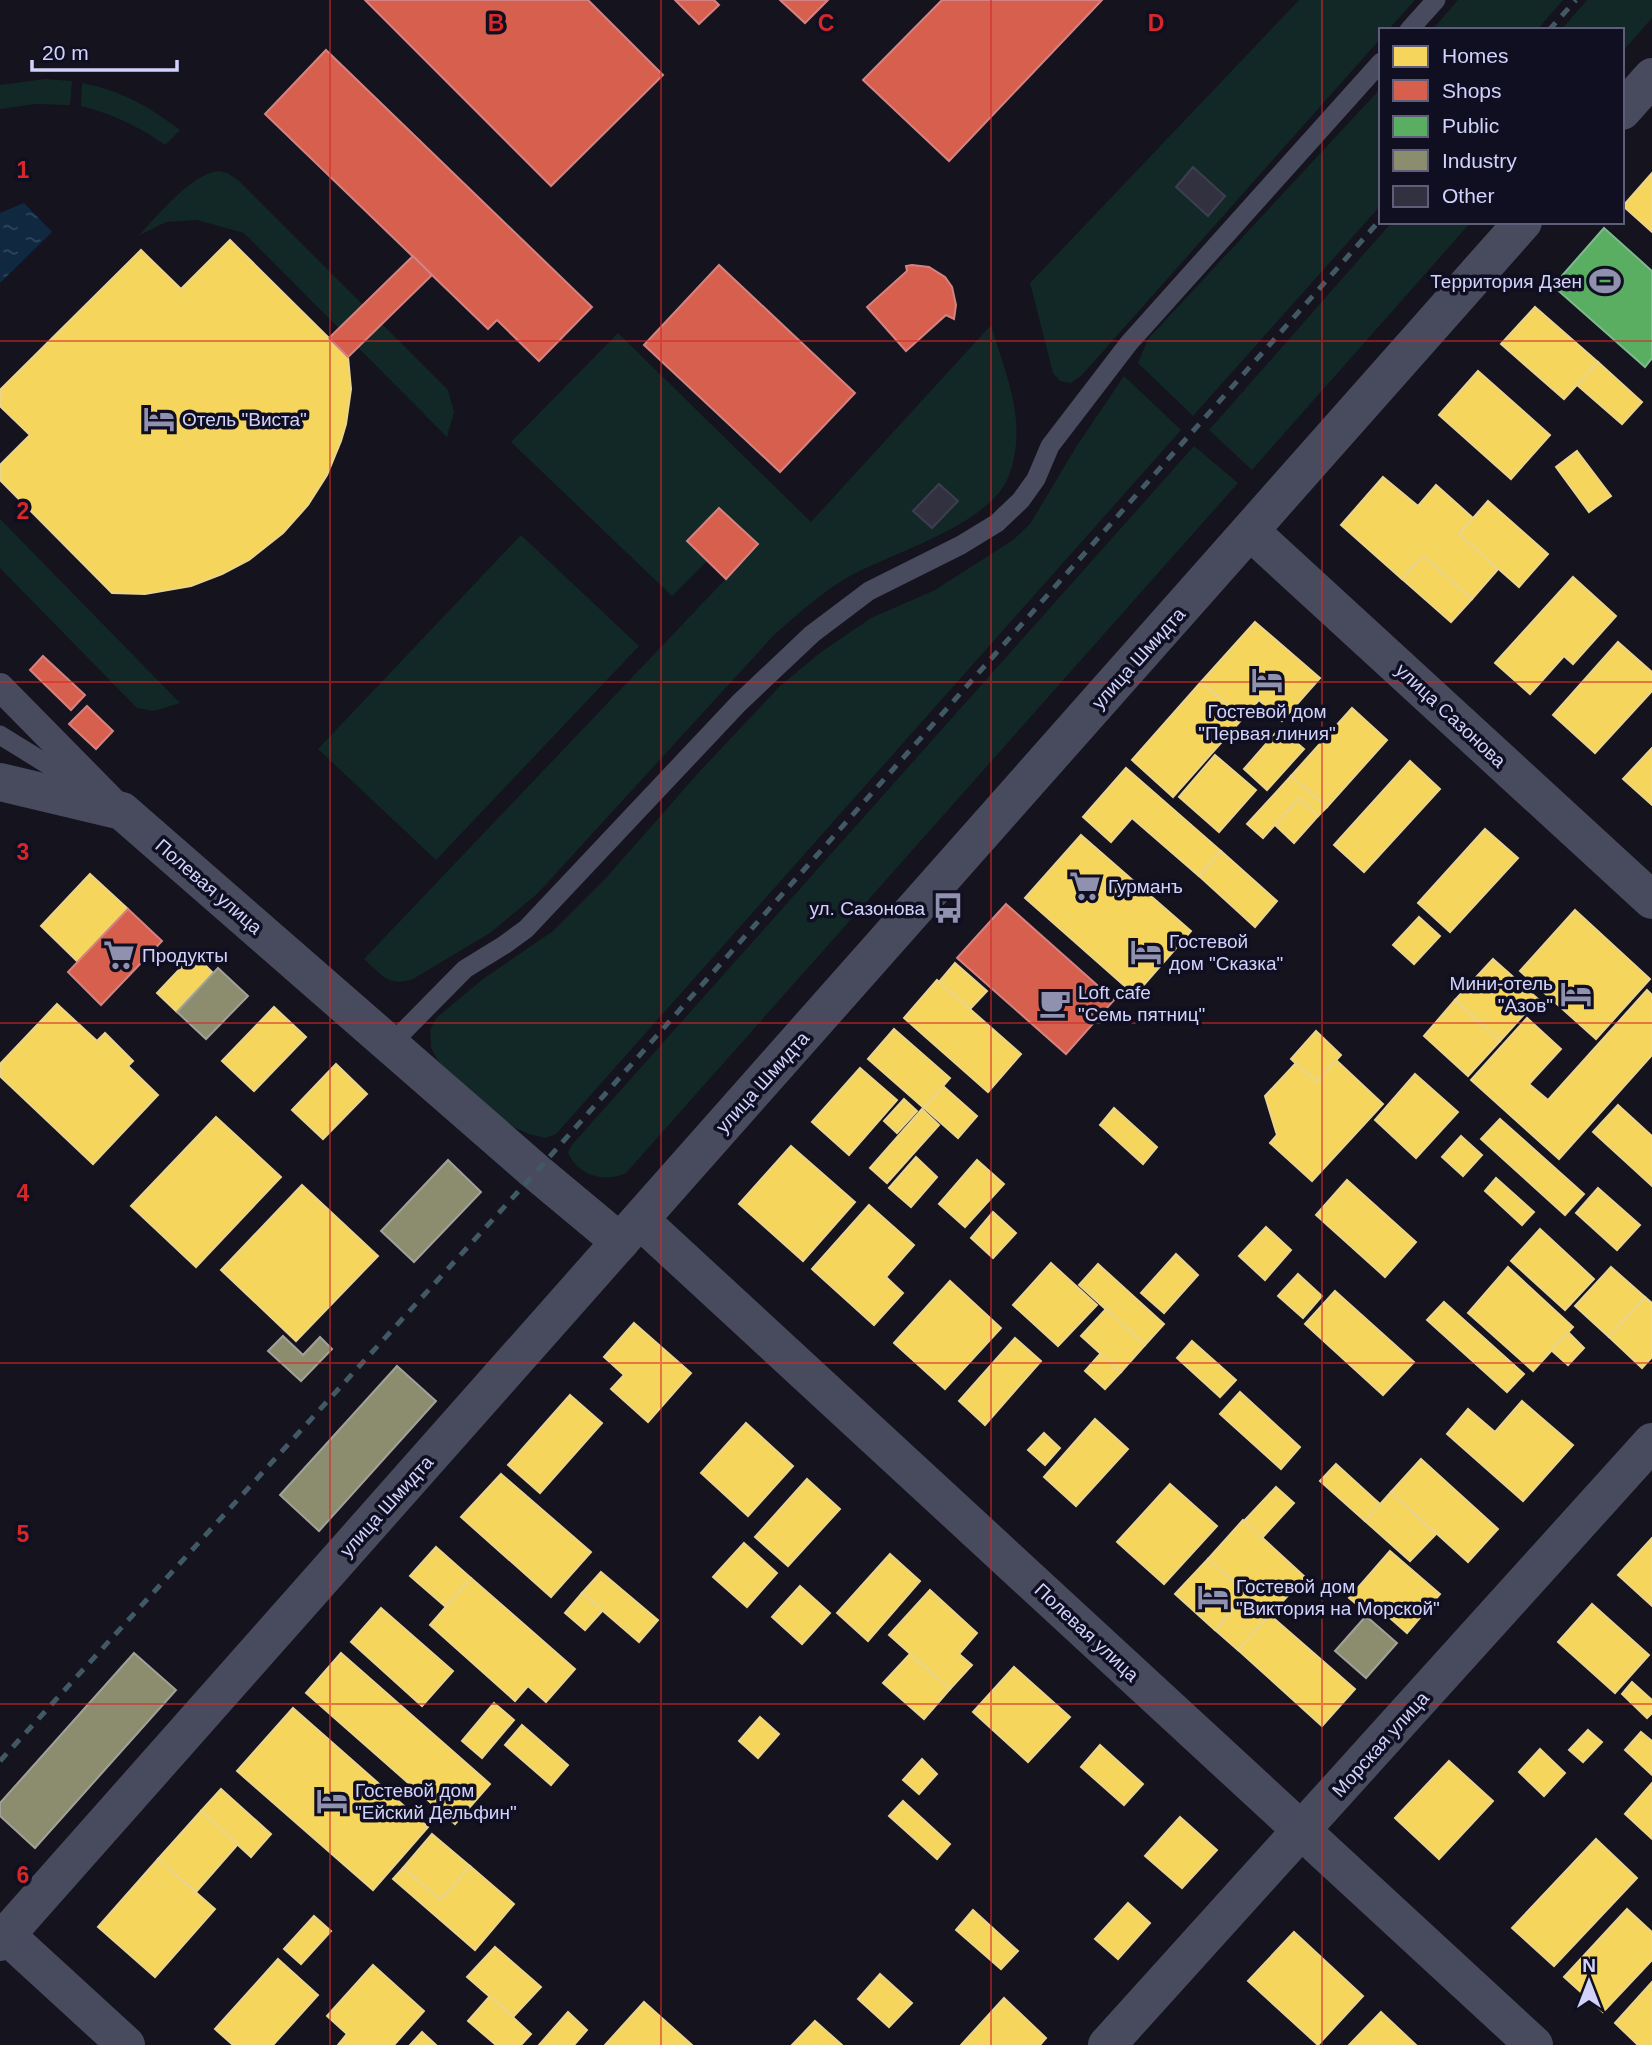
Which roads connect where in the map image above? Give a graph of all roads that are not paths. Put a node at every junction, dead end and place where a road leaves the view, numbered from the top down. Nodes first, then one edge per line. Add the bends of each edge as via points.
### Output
1 (1436, 0) edge
2 (1411, 28) edge
3 (1379, 64) edge
4 (1652, 77) edge
5 (1624, 109) edge
6 (1521, 224) edge
7 (1250, 531) junction
8 (0, 687) edge
9 (0, 735) edge
10 (0, 782) edge
11 (122, 811) junction
12 (1652, 900) edge
13 (390, 1045) junction
14 (630, 1231) junction
15 (1652, 1442) edge
16 (1303, 1831) junction
17 (3, 1939) edge
18 (126, 2045) edge
19 (1107, 2045) edge
20 (1534, 2045) edge

1 - 2 lane
3 - 13 lane via 1129,343 1050,446 1021,500 997,523 869,591 812,634 739,703 526,929 465,969
4 - 5 street
6 - 7 street, улица Шмидта
7 - 12 street, улица Сазонова
7 - 14 street, улица Шмидта
8 - 11 street
9 - 11 lane
10 - 11 street, Полевая улица
11 - 13 street, Полевая улица
13 - 14 street, Полевая улица
14 - 16 street, Полевая улица
14 - 17 street, улица Шмидта
15 - 16 street, Морская улица
16 - 19 street, Морская улица
16 - 20 street, Полевая улица
17 - 18 street

